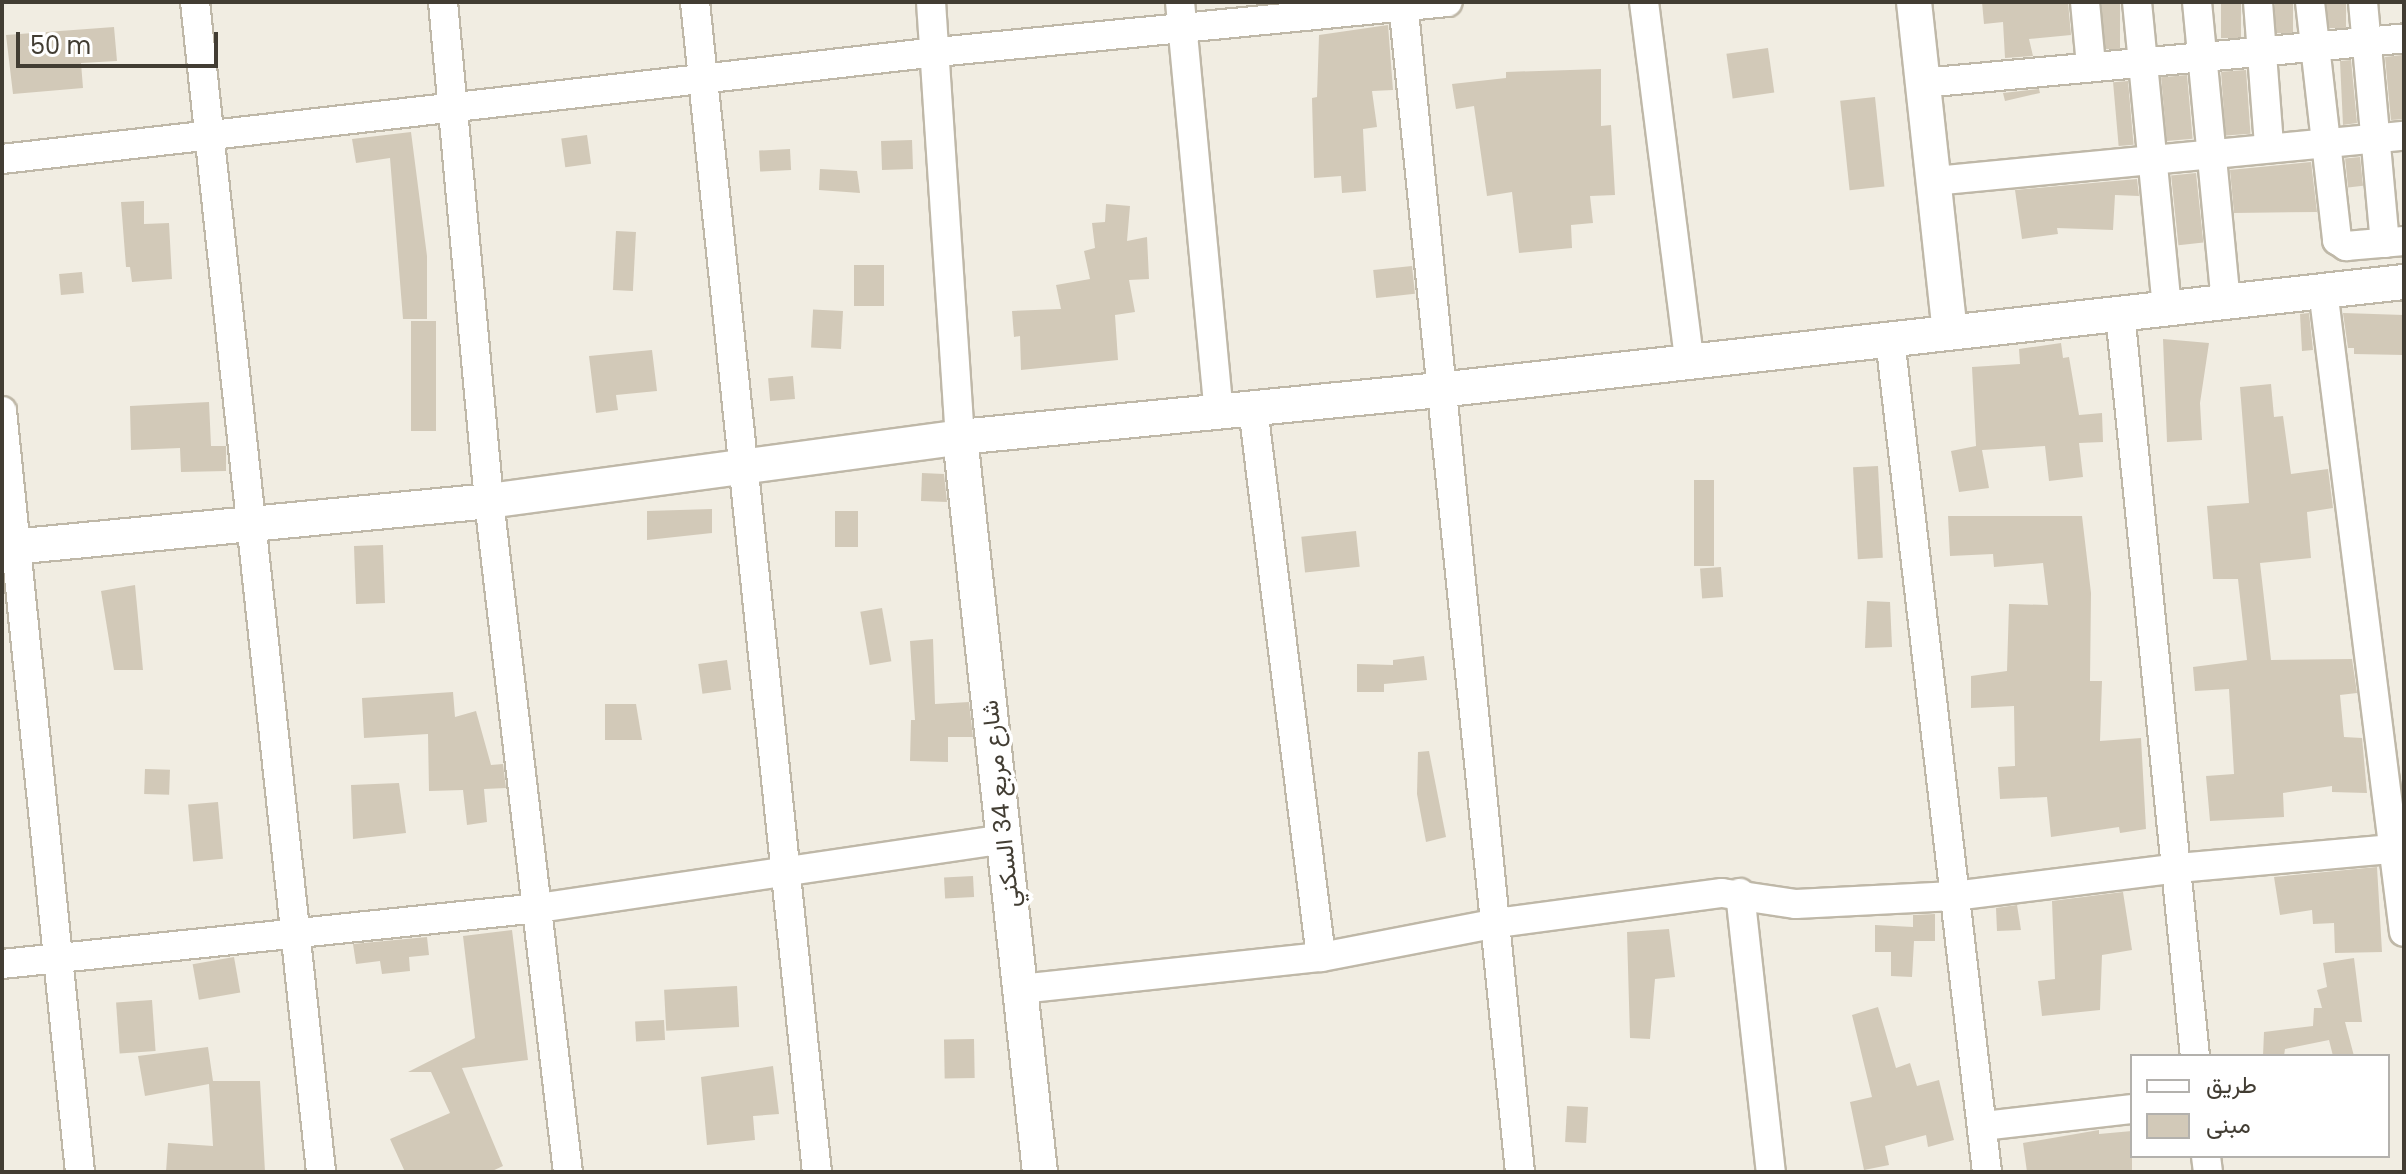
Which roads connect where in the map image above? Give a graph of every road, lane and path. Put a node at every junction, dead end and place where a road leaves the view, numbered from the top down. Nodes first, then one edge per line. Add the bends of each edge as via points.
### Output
1 (195, 2) edge
2 (443, 2) edge
3 (695, 2) edge
4 (931, 2) edge
5 (1448, 2) edge
6 (1644, 2) edge
7 (1914, 2) edge
8 (2085, 2) edge
9 (2137, 2) edge
10 (2197, 2) edge
11 (2258, 2) edge
12 (2310, 2) edge
13 (2363, 2) edge
14 (1404, 4) edge
15 (1182, 15) edge
16 (2404, 38) edge
17 (2368, 41) junction
18 (2313, 46) junction
19 (2262, 50) junction
20 (937, 52) junction
21 (2202, 56) junction
22 (2143, 62) junction
23 (2091, 66) junction
24 (703, 81) junction
25 (1923, 83) junction
26 (454, 109) junction
27 (2404, 136) edge
28 (208, 137) junction
29 (2376, 138) junction
30 (2324, 142) junction
31 (2269, 146) junction
32 (2211, 152) junction
33 (2153, 158) junction
34 (2, 159) edge
35 (1934, 181) junction
36 (2395, 242) edge
37 (2404, 282) edge
38 (2323, 290) junction
39 (2226, 304) junction
40 (2167, 309) junction
41 (2120, 313) junction
42 (1950, 332) junction
43 (1890, 339) junction
44 (1689, 360) junction
45 (1439, 390) junction
46 (1253, 408) junction
47 (2, 411) edge
48 (1219, 413) junction
49 (960, 437) junction
50 (740, 469) junction
51 (489, 501) junction
52 (253, 525) junction
53 (9, 548) edge
54 (1004, 839) junction
55 (2400, 849) edge
56 (2178, 868) junction
57 (784, 873) junction
58 (1740, 893) junction
59 (1954, 896) junction
60 (538, 908) junction
61 (1497, 923) junction
62 (2404, 932) edge
63 (295, 935) junction
64 (57, 957) junction
65 (1321, 957) junction
66 (2, 964) edge
67 (1020, 989) junction
68 (2195, 1054) edge
69 (2130, 1109) edge
70 (1983, 1126) junction
71 (80, 1172) edge
72 (321, 1172) edge
73 (568, 1172) edge
74 (817, 1172) edge
75 (1040, 1172) edge
76 (1520, 1172) edge
77 (1771, 1172) edge
78 (1987, 1172) edge

1 - 28 street
2 - 26 street
3 - 24 street
4 - 20 street
5 - 14 street
6 - 44 street
7 - 25 street
8 - 23 street
9 - 22 street
10 - 21 street
11 - 19 street
12 - 18 street
13 - 17 street
14 - 15 street
14 - 45 street
15 - 20 street
15 - 48 street
16 - 17 street
17 - 18 street
17 - 29 street
18 - 19 street
18 - 30 street
19 - 21 street
19 - 31 street
20 - 24 street
20 - 49 street
21 - 22 street
21 - 32 street
22 - 23 street
22 - 33 street
23 - 25 street
24 - 26 street
24 - 50 street
25 - 35 street
26 - 28 street
26 - 51 street
27 - 29 street
28 - 34 street
28 - 52 street
29 - 30 street
29 - 36 street
30 - 31 street
30 - 36 street via 2339,244
31 - 32 street
32 - 33 street
32 - 39 street
33 - 35 street
33 - 40 street
35 - 42 street
37 - 38 street
38 - 39 street
38 - 55 street
39 - 40 street
40 - 41 street
41 - 42 street
41 - 56 street
42 - 43 street
43 - 44 street
43 - 59 street
44 - 45 street
45 - 46 street
45 - 61 street
46 - 48 street
46 - 65 street
47 - 53 street
48 - 49 street
49 - 50 street
49 - 54 street, شارع مربع 34 السكني
50 - 51 street
50 - 57 street
51 - 52 street
51 - 60 street
52 - 53 street
52 - 63 street
53 - 64 street
54 - 57 street
54 - 67 street, شارع مربع 34 السكني
55 - 56 street
55 - 62 street
56 - 59 street
56 - 68 street
57 - 60 street
57 - 74 street
58 - 59 street via 1796,904
58 - 61 street
58 - 77 street
59 - 70 street
60 - 63 street
60 - 73 street
61 - 65 street
61 - 76 street
63 - 64 street
63 - 72 street
64 - 66 street
64 - 71 street
65 - 67 street
67 - 75 street, شارع مربع 34 السكني
69 - 70 street
70 - 78 street

